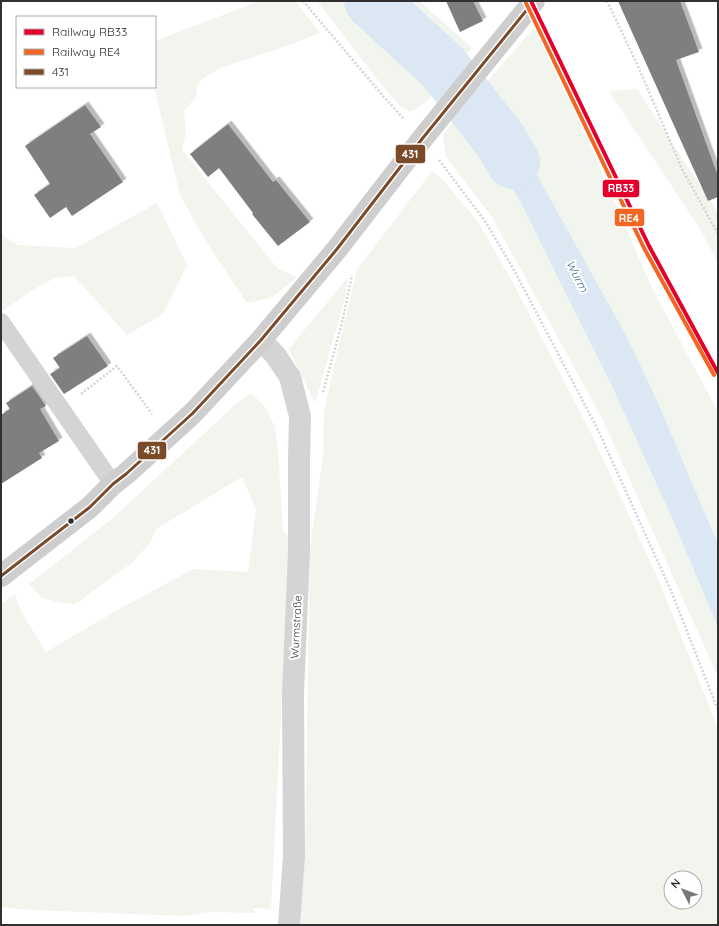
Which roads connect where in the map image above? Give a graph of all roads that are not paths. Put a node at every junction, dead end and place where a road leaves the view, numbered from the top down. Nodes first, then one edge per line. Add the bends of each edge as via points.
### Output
1 (534, 1) edge
2 (1, 322) edge
3 (261, 340) junction
4 (113, 484) junction
5 (1, 576) edge
6 (290, 925) edge

1 - 3 street via 337,249
2 - 4 lane
3 - 4 street via 193,413
3 - 6 street, Wurmstraße via 290,377 300,416 300,552 293,694 294,856
4 - 5 street via 90,507

